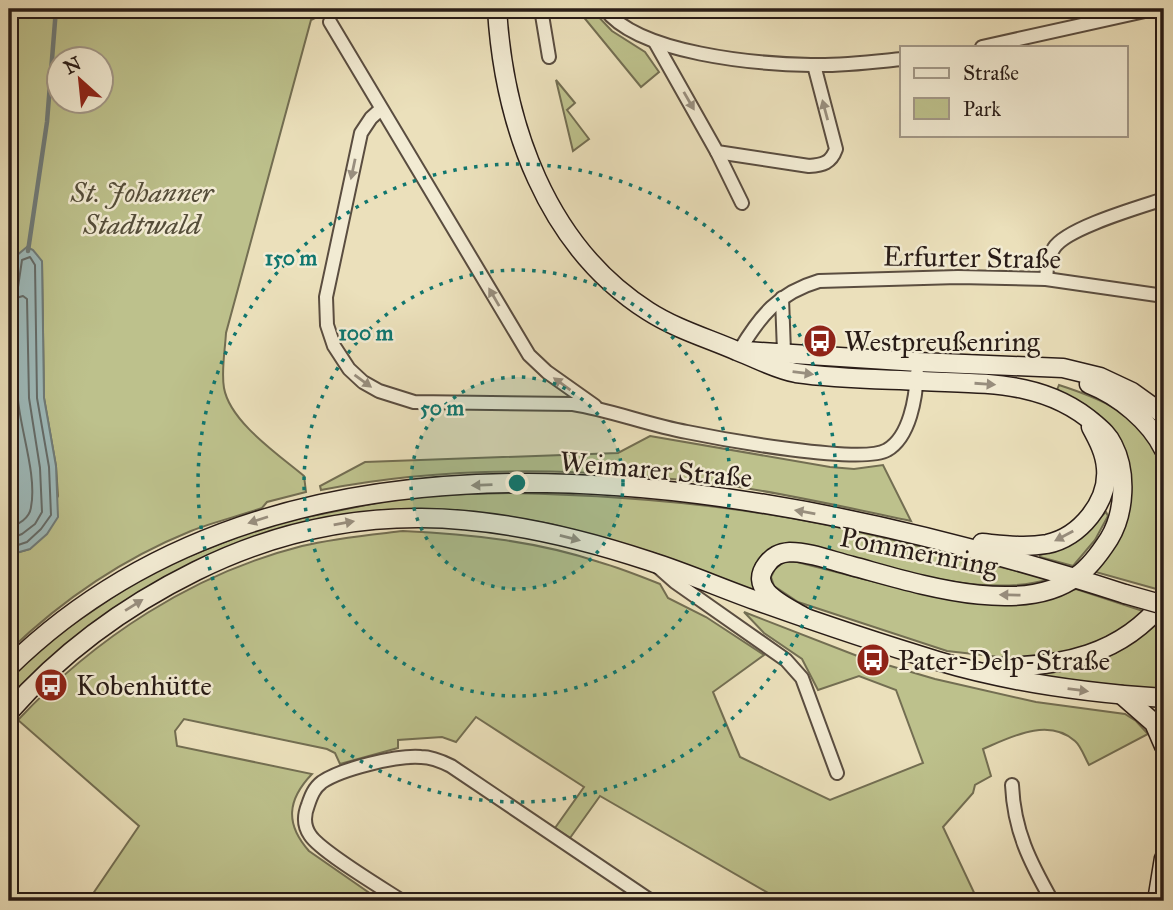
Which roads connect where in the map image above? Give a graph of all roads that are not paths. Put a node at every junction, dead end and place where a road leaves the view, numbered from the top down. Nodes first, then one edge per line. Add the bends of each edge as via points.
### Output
1 (496, 9) edge
2 (541, 9) edge
3 (605, 9) edge
4 (1154, 9) edge
5 (330, 22) dead end
6 (655, 42) junction
7 (987, 46) edge
8 (549, 57) dead end
9 (900, 59) edge
10 (814, 65) junction
11 (381, 109) junction
12 (717, 152) junction
13 (1164, 199) edge
14 (742, 203) dead end
15 (1046, 279) junction
16 (1164, 296) edge
17 (782, 298) junction
18 (738, 351) junction
19 (784, 352) junction
20 (918, 362) junction
21 (1014, 367) junction
22 (917, 381) junction
23 (598, 408) junction
24 (1085, 415) junction
25 (1164, 415) edge
26 (1164, 450) edge
27 (920, 535) junction
28 (652, 562) junction
29 (1075, 578) junction
30 (1164, 603) edge
31 (804, 617) junction
32 (940, 661) junction
33 (9, 667) edge
34 (1122, 695) junction
35 (1164, 698) edge
36 (9, 712) edge
37 (1164, 746) edge
38 (837, 773) dead end
39 (1012, 785) dead end
40 (1164, 858) edge
41 (402, 901) edge
42 (650, 901) edge
43 (1052, 901) edge
44 (1157, 901) edge

1 - 18 street, Pommernring via 518,129 537,180 566,232 612,284 650,313
2 - 8 street
3 - 6 street via 630,32
4 - 7 street
5 - 11 street
6 - 10 street via 717,56
6 -> 12 street
9 - 10 street
12 -> 10 street via 809,166 833,158 836,149
23 -> 11 street via 529,355
11 -> 23 street via 361,133 326,297 334,346 349,369 379,391 414,402 534,402
12 - 14 street
13 - 15 street via 1069,234 1048,258
15 - 16 street, Erfurter Straße
15 - 17 street, Erfurter Straße via 819,281
17 - 18 street, Erfurter Straße via 758,321
17 - 19 street
18 - 19 street, Pommernring
18 -> 22 street, Pommernring via 795,372
19 - 20 street, Pommernring
20 - 21 street, Pommernring
20 - 22 street
21 - 25 street, Pommernring via 1063,368 1100,377
21 - 26 street, Pommernring via 1060,374 1097,388 1126,405
22 - 23 street via 911,411 897,442 866,456 687,432
22 -> 24 street, Pommernring via 1029,389
24 -> 27 street, Pommernring via 1105,459 1105,485 1094,511 1072,534 1047,544 1017,547
24 - 29 street, Pommernring via 1114,446 1122,489 1112,533
27 - 29 street, Weimarer Straße
27 -> 33 street, Weimarer Straße via 738,500 582,485 434,487 364,495 265,517 146,566 62,620
28 - 31 street
36 -> 28 street via 42,676 121,613 239,552 302,531 434,516 534,529
28 - 38 street via 794,668 802,678
29 - 30 street, Weimarer Straße, bridge
29 -> 31 street, Pommernring via 1034,594 974,593 793,552 778,554 761,572 761,586
30 - 32 street via 1122,641 1062,662 994,667
31 - 32 street
32 -> 34 street via 1003,677
34 - 35 street
34 - 37 street via 1154,723
39 - 43 street via 1019,834
40 - 44 street
41 - 42 street via 315,842 304,814 313,791 331,777 418,756 451,766

